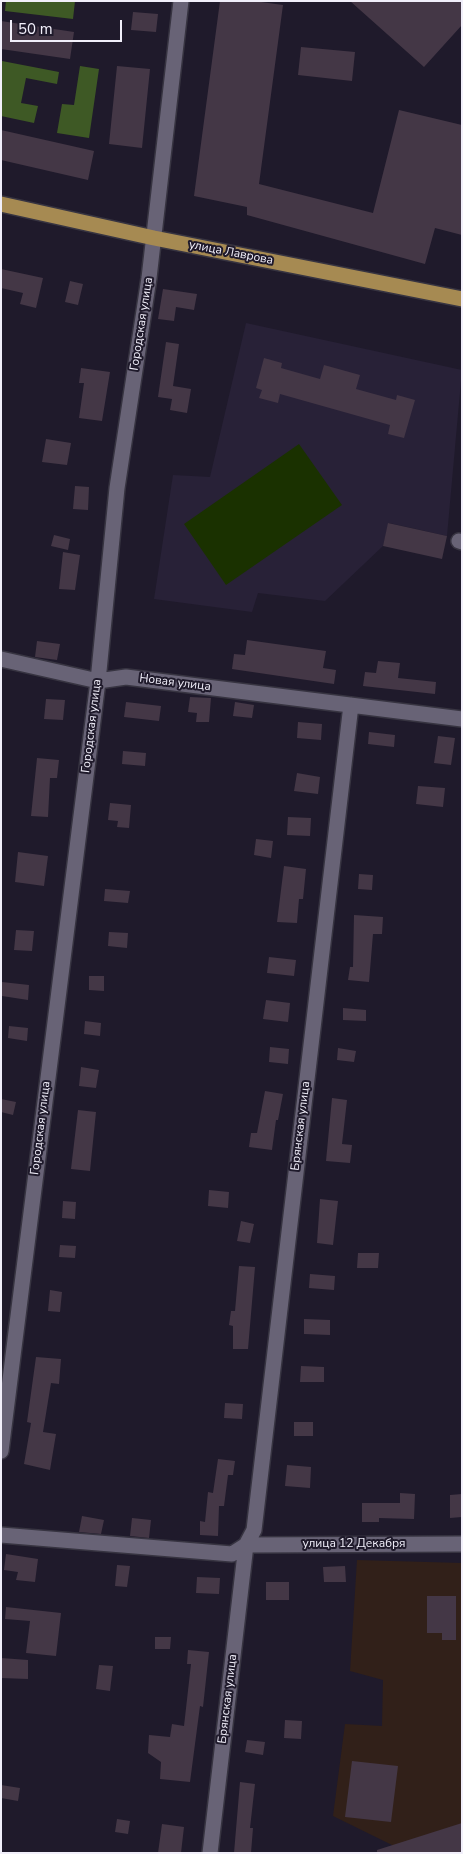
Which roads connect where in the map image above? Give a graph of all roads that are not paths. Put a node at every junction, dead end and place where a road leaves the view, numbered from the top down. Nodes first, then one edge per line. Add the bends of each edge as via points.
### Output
1 (181, 1) edge
2 (1, 204) edge
3 (154, 238) junction
4 (462, 299) edge
5 (1, 659) edge
6 (98, 682) junction
7 (351, 705) junction
8 (462, 719) edge
9 (1, 1451) edge
10 (1, 1535) edge
11 (462, 1544) edge
12 (246, 1545) junction
13 (210, 1853) edge

1 - 3 street, Городская улица
2 - 3 main road, улица Лаврова
3 - 4 main road, улица Лаврова
3 - 6 street, Городская улица via 117,488
5 - 6 street, Новая улица
6 - 7 street, Новая улица via 126,677
6 - 9 street, Городская улица
7 - 8 street, Новая улица
7 - 12 street, Брянская улица via 254,1530
10 - 12 street via 232,1554
11 - 12 street, улица 12 Декабря
12 - 13 street, Брянская улица

